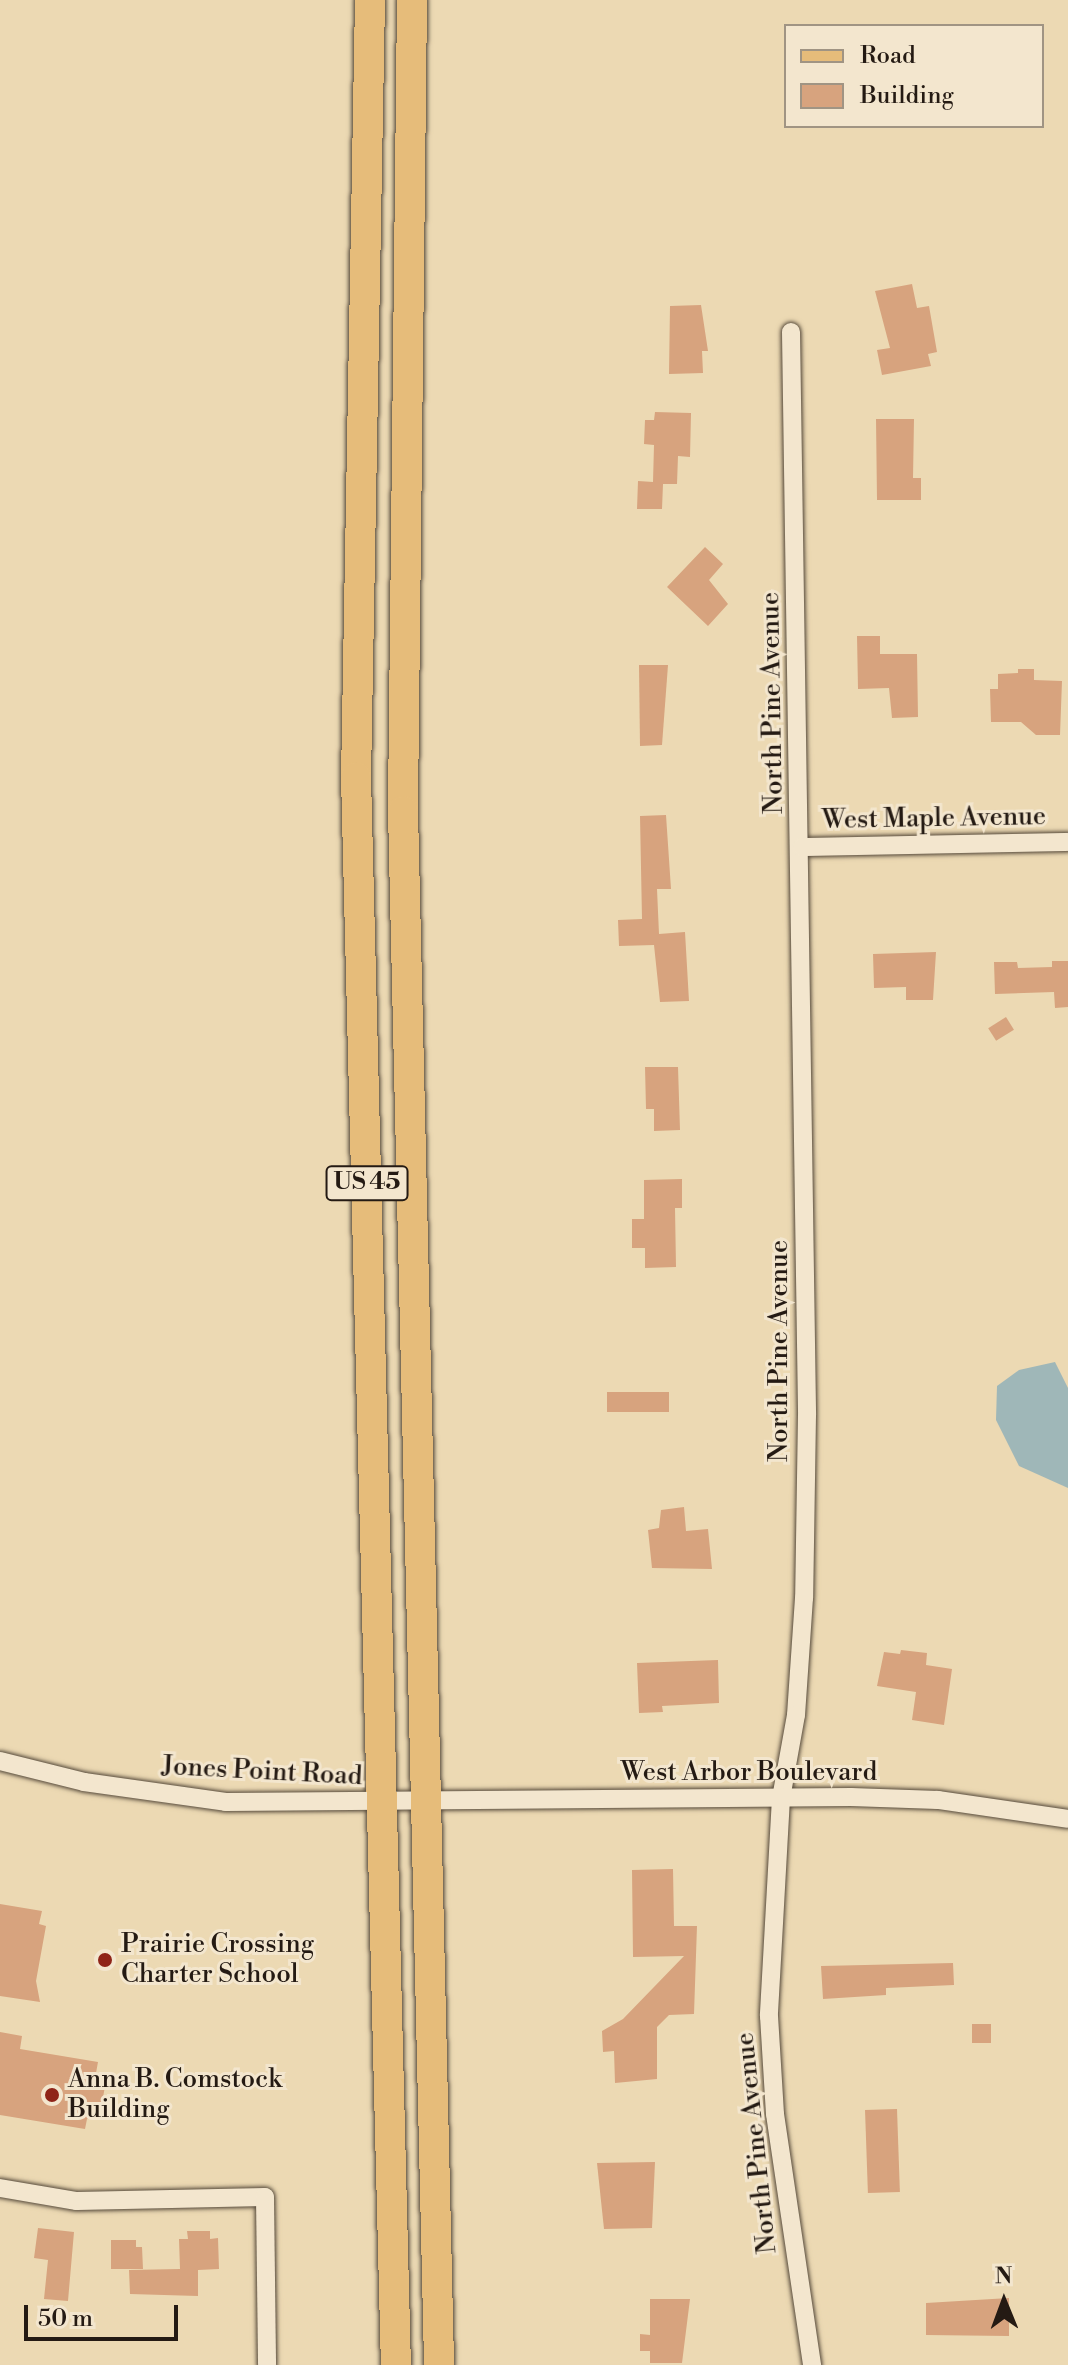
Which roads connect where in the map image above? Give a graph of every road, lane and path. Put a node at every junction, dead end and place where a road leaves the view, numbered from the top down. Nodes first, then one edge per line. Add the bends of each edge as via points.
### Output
1 (370, 0) edge
2 (412, 0) edge
3 (791, 332) dead end
4 (1068, 842) edge
5 (802, 847) junction
6 (0, 1761) edge
7 (781, 1798) junction
8 (428, 1803) junction
9 (384, 1804) junction
10 (1068, 1819) edge
11 (0, 2188) edge
12 (267, 2365) edge
13 (396, 2365) edge
14 (439, 2365) edge
15 (812, 2365) edge

1 - 9 main road, US 45 via 356,777
2 - 8 main road, US 45 via 402,796
3 - 5 street, North Pine Avenue
4 - 5 street, West Maple Avenue
5 - 7 street, North Pine Avenue via 808,1310 804,1598 796,1715
6 - 9 street, Jones Point Road via 174,1797
7 - 8 street, West Arbor Boulevard
7 - 10 street, West Arbor Boulevard via 938,1800
7 - 15 street, North Pine Avenue via 769,2016 775,2114
8 - 9 street, Jones Point Road
8 - 14 main road, US 45
9 - 13 main road, US 45
11 - 12 street via 77,2201 265,2197

